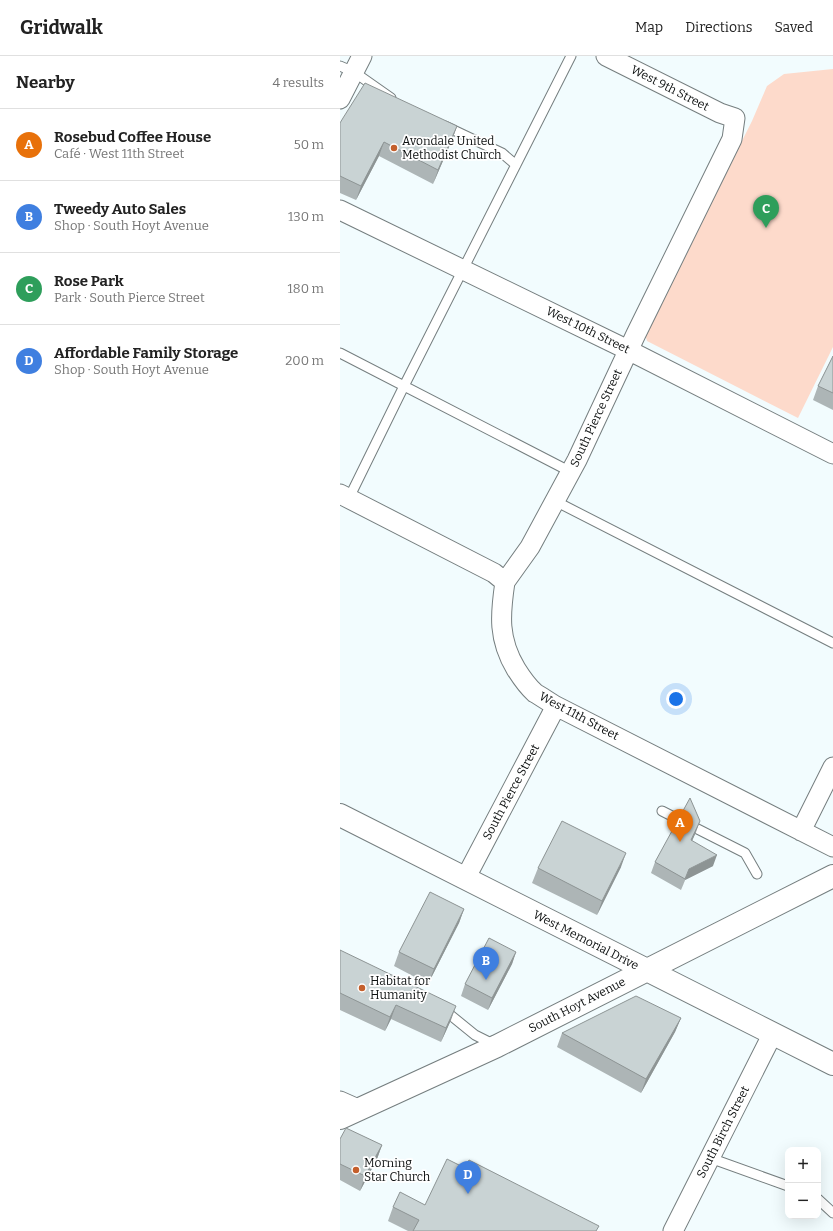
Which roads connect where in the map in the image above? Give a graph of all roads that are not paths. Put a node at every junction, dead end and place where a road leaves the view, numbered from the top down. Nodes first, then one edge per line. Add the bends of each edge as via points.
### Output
1 (571, 56) edge
2 (606, 56) edge
3 (352, 65) edge
4 (340, 99) edge
5 (398, 101) edge
6 (735, 118) joint
7 (436, 121) edge
8 (516, 165) junction
9 (340, 210) edge
10 (463, 269) junction
11 (628, 350) junction
12 (340, 353) edge
13 (404, 386) junction
14 (833, 454) edge
15 (571, 472) junction
16 (344, 496) edge
17 (555, 501) junction
18 (505, 582) junction
19 (833, 644) edge
20 (556, 706) junction
21 (833, 767) edge
22 (662, 811) dead end
23 (340, 815) edge
24 (801, 831) junction
25 (833, 847) edge
26 (757, 874) dead end
27 (833, 876) edge
28 (465, 879) junction
29 (646, 970) junction
30 (437, 1006) edge
31 (773, 1033) junction
32 (498, 1046) junction
33 (833, 1064) edge
34 (346, 1110) edge
35 (710, 1158) junction
36 (785, 1185) edge
37 (821, 1202) edge
38 (833, 1213) edge
39 (673, 1231) edge

1 - 8 lane
2 - 6 street, West 9th Street
3 - 4 street
3 - 5 lane
6 - 11 street, South Pierce Street via 732,139
7 - 8 lane via 502,153
8 - 10 lane
9 - 10 street, West 10th Street
10 - 11 street, West 10th Street
10 - 13 lane
11 - 14 street, West 10th Street
11 - 15 street, South Pierce Street
12 - 13 lane
13 - 15 lane
13 - 16 lane
15 - 17 street, South Pierce Street
16 - 18 street via 494,573
17 - 18 street, South Pierce Street via 530,546
17 - 19 lane
18 - 20 street, West 11th Street via 501,630 508,656 521,678 534,692
20 - 24 street, West 11th Street
20 - 28 street, South Pierce Street
21 - 24 street
22 - 26 lane via 745,853
23 - 28 main road, West Memorial Drive
24 - 25 street, West 11th Street
27 - 29 main road, South Hoyt Avenue
28 - 29 main road, West Memorial Drive
29 - 31 main road, West Memorial Drive
29 - 32 main road, South Hoyt Avenue
30 - 32 lane via 475,1035
31 - 33 main road, West Memorial Drive
31 - 35 street, South Birch Street
32 - 34 main road, South Hoyt Avenue
35 - 36 lane
35 - 39 street, South Birch Street
37 - 38 lane

